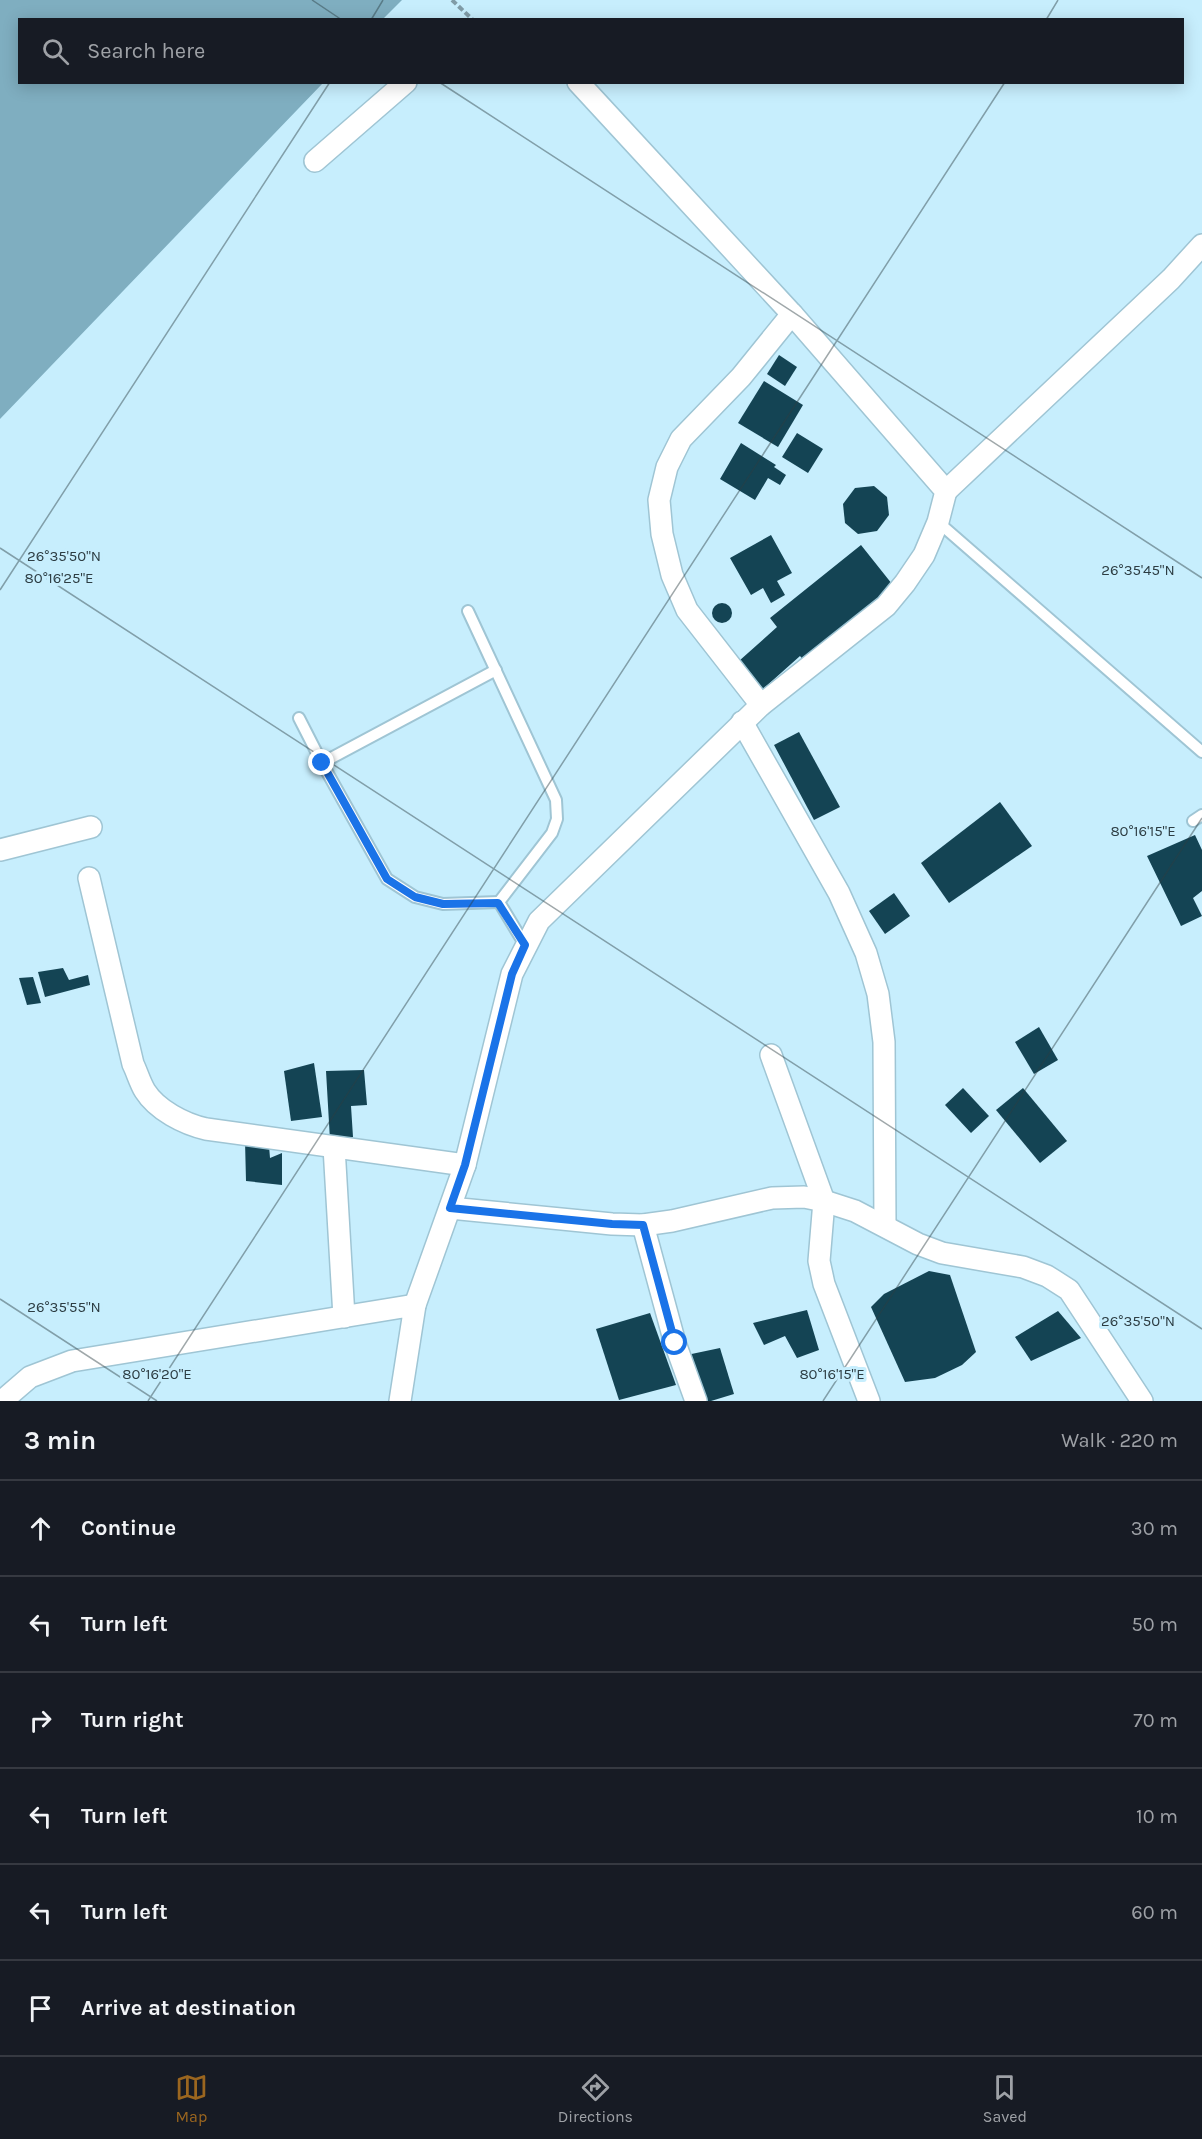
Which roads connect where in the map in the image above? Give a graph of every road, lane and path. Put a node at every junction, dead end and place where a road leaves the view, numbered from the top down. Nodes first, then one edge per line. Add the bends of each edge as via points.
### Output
1 (452, 0) edge
2 (471, 18) edge
3 (404, 84) edge
4 (580, 84) edge
5 (315, 160) dead end
6 (1202, 245) edge
7 (792, 314) junction
8 (946, 491) junction
9 (938, 522) junction
10 (468, 612) dead end
11 (496, 670) junction
12 (761, 705) junction
13 (299, 718) dead end
14 (742, 722) junction
15 (1202, 752) edge
16 (322, 763) junction
17 (91, 828) dead end
18 (0, 850) edge
19 (89, 878) dead end
20 (498, 903) junction
21 (525, 945) junction
22 (771, 1055) dead end
23 (334, 1147) junction
24 (465, 1165) junction
25 (824, 1201) junction
26 (450, 1208) junction
27 (643, 1225) junction
28 (885, 1226) junction
29 (415, 1305) junction
30 (344, 1317) junction
31 (1, 1401) edge
32 (400, 1401) edge
33 (696, 1401) edge
34 (868, 1401) edge
35 (1142, 1401) edge

1 - 2 path
3 - 5 street
4 - 7 street
6 - 8 street via 1171,279
7 - 8 street
7 - 12 street via 741,377 681,439 667,467 659,500 672,575 687,610
8 - 9 street
9 - 12 street via 924,555 886,606
9 - 15 lane
10 - 11 lane
11 - 16 lane
11 - 20 lane via 556,800 557,819 552,833
12 - 14 street
13 - 16 lane
14 - 21 street via 539,921
14 - 28 street via 839,893 866,953 878,994 884,1042
16 - 20 lane via 387,879 415,897 443,904
17 - 18 street
19 - 23 street via 133,1064 145,1091 160,1107 190,1125
20 - 21 lane
21 - 24 street via 512,974
22 - 25 street
23 - 24 street
23 - 30 street
24 - 26 street
25 - 27 street via 772,1198
25 - 28 street
25 - 34 street via 819,1261 824,1284
26 - 27 street
26 - 29 street
27 - 33 street via 675,1343
28 - 35 street via 942,1253 1023,1267 1069,1290
29 - 30 street
29 - 32 street
30 - 31 street via 72,1361 30,1377

